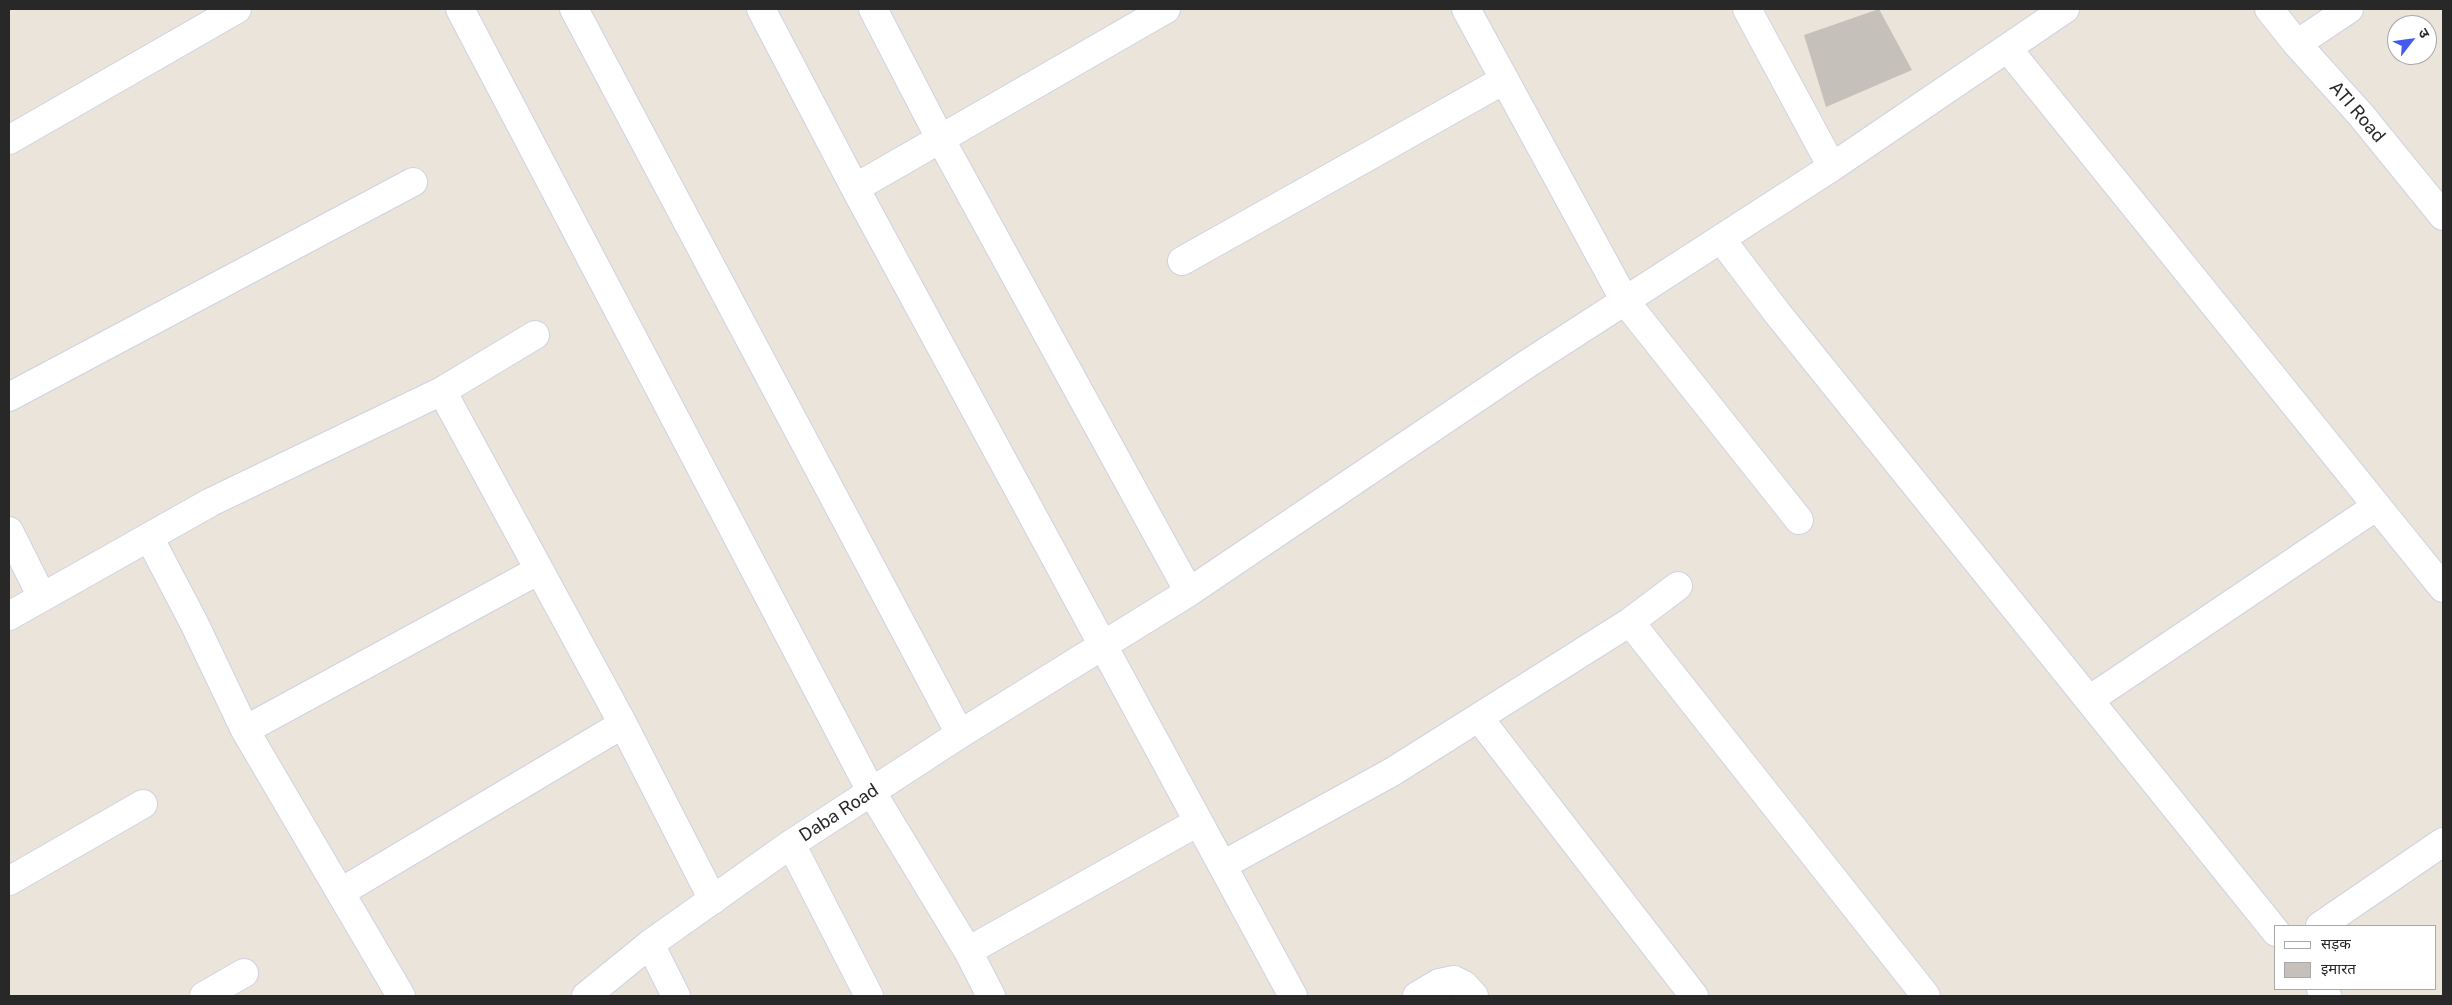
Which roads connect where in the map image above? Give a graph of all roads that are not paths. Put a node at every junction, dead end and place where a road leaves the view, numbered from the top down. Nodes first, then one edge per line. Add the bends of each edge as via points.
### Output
1 (237, 9) edge
2 (460, 9) edge
3 (574, 9) edge
4 (761, 9) edge
5 (872, 9) edge
6 (1166, 9) edge
7 (1466, 9) edge
8 (1747, 9) edge
9 (2066, 9) edge
10 (2269, 9) edge
11 (2350, 9) edge
12 (2297, 44) junction
13 (2008, 49) junction
14 (1504, 80) junction
15 (9, 140) edge
16 (941, 140) junction
17 (1832, 167) junction
18 (414, 182) dead end
19 (855, 188) junction
20 (2443, 216) edge
21 (1721, 239) junction
22 (1182, 261) dead end
23 (1625, 301) junction
24 (535, 335) dead end
25 (442, 391) junction
26 (9, 396) edge
27 (2377, 506) junction
28 (1799, 520) dead end
29 (9, 531) edge
30 (149, 537) junction
31 (539, 570) junction
32 (1678, 586) dead end
33 (2443, 588) edge
34 (1189, 592) junction
35 (42, 597) junction
36 (9, 616) edge
37 (1630, 622) junction
38 (1104, 646) junction
39 (2089, 700) junction
40 (1479, 718) junction
41 (623, 724) junction
42 (245, 730) junction
43 (960, 734) junction
44 (871, 791) junction
45 (143, 804) dead end
46 (1198, 822) junction
47 (2443, 842) edge
48 (791, 844) junction
49 (1223, 866) junction
50 (9, 881) edge
51 (341, 892) junction
52 (713, 900) junction
53 (2321, 925) edge
54 (2274, 930) edge
55 (650, 944) junction
56 (968, 951) junction
57 (244, 974) dead end
58 (1284, 993) edge
59 (204, 996) edge
60 (401, 996) edge
61 (586, 996) edge
62 (676, 996) edge
63 (869, 996) edge
64 (991, 996) edge
65 (1417, 996) edge
66 (1474, 996) edge
67 (1694, 996) edge
68 (1926, 996) edge

1 - 15 street
2 - 44 street
3 - 43 street
4 - 19 street
5 - 16 street
6 - 16 street
7 - 14 street
8 - 17 street
9 - 13 street, Daba Road
10 - 12 street, ATI Road
11 - 12 street
12 - 20 street, ATI Road via 2362,115
13 - 17 street, Daba Road
13 - 27 street
14 - 22 street
14 - 23 street
16 - 19 street
16 - 34 street
17 - 21 street, Daba Road
18 - 26 street
19 - 38 street
21 - 23 street, Daba Road
21 - 39 street
23 - 28 street
23 - 34 street, Daba Road
24 - 25 street
25 - 30 street via 211,502
25 - 31 street
27 - 33 street
27 - 39 street
29 - 35 street
30 - 35 street
30 - 42 street
31 - 41 street
31 - 42 street
32 - 37 street
34 - 38 street, Daba Road
35 - 36 street
37 - 40 street
37 - 68 street
38 - 43 street, Daba Road
38 - 46 street
39 - 54 street
40 - 49 street via 1392,772
40 - 67 street
41 - 51 street
41 - 52 street
42 - 51 street
43 - 44 street, Daba Road
44 - 48 street, Daba Road
44 - 56 street
45 - 50 street
46 - 49 street
46 - 56 street
47 - 53 street
48 - 52 street, Daba Road
48 - 63 street
49 - 58 street
51 - 60 street
52 - 55 street, Daba Road
55 - 61 street, Daba Road
55 - 62 street
56 - 64 street
57 - 59 street
65 - 66 street via 1439,983 1454,980

